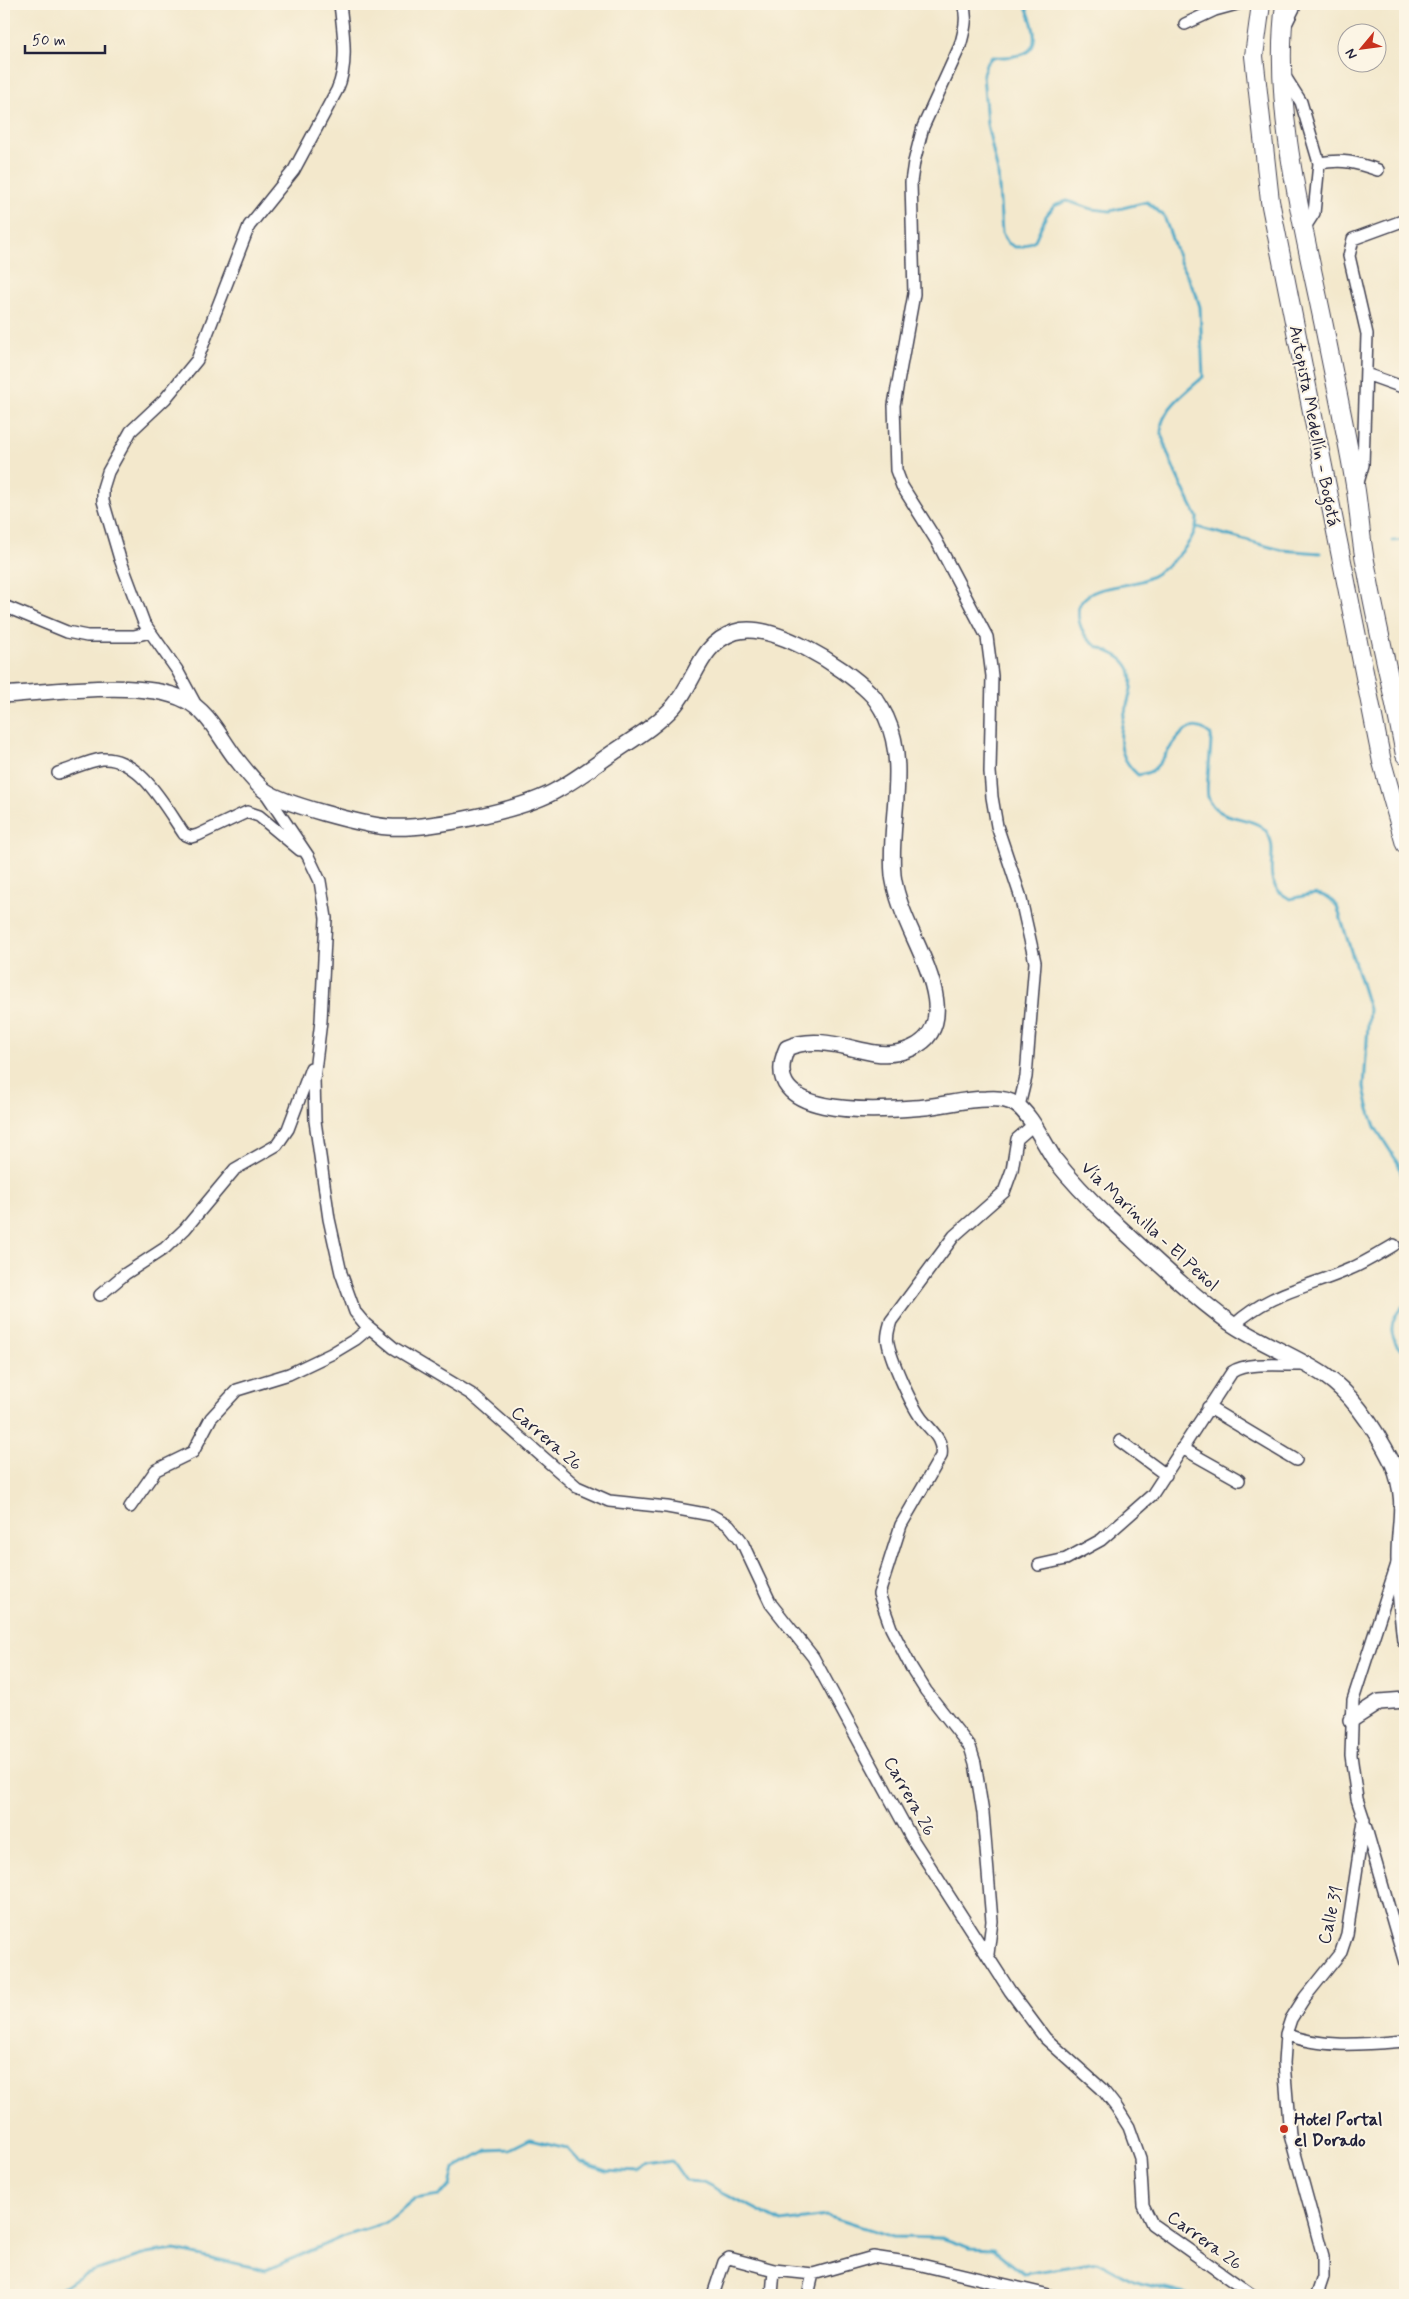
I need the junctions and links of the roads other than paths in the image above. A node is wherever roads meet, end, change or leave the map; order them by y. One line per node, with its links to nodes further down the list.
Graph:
1 (340, 4): 20 (street)
2 (963, 4): 29 (street)
3 (1237, 4): 7 (street)
4 (1261, 4): 26 (highway, Autopista Medellín - Bogotá)
5 (1285, 4): 8 (highway, Autopista Medellín - Bogotá)
6 (1296, 4): 8 (street)
7 (1185, 24)
8 (1281, 34): 9 (highway, Autopista Medellín - Bogotá)
9 (1282, 72): 10 (street); 13 (highway, Autopista Medellín - Bogotá)
10 (1319, 163): 11 (street); 13 (street)
11 (1378, 170)
12 (1405, 220): 14 (street)
13 (1305, 227): 16 (highway, Autopista Medellín - Bogotá)
14 (1366, 374): 15 (street); 16 (street)
15 (1405, 388)
16 (1356, 491): 23 (highway, Autopista Medellín - Bogotá)
17 (4, 606): 19 (street)
18 (4, 613): 19 (street)
19 (22, 616): 20 (street)
20 (150, 632): 22 (street)
21 (4, 695): 22 (main road)
22 (198, 708): 25 (main road)
23 (1405, 755)
24 (58, 774): 27 (street)
25 (264, 790): 27 (street); 29 (main road)
26 (1405, 844)
27 (308, 856): 28 (street)
28 (317, 1052): 32 (street); 34 (street, Carrera 26)
29 (1019, 1106): 30 (main road, Vía Marinilla - El Peñol)
30 (1032, 1126): 33 (main road, Vía Marinilla - El Peñol); 49 (street)
31 (1394, 1245): 33 (street)
32 (100, 1294)
33 (1234, 1325): 35 (main road, Vía Marinilla - El Peñol)
34 (369, 1328): 42 (street); 49 (street, Carrera 26)
35 (1308, 1365): 36 (street); 43 (main road, Vía Marinilla - El Peñol)
36 (1208, 1407): 38 (street); 39 (street)
37 (1120, 1441): 40 (street)
38 (1182, 1448): 40 (street); 41 (street)
39 (1296, 1460)
40 (1166, 1474): 44 (street)
41 (1239, 1480)
42 (130, 1508)
43 (1398, 1558): 45 (main road, Vía Marinilla - El Peñol); 47 (street, Calle 31)
44 (1039, 1565)
45 (1405, 1640)
46 (1405, 1700): 47 (main road)
47 (1351, 1720): 48 (street, Calle 31)
48 (1364, 1820): 50 (street); 51 (street, Calle 31)
49 (988, 1954): 59 (street, Carrera 26)
50 (1405, 1963)
51 (1286, 2034): 52 (street); 60 (street, Calle 31)
52 (1405, 2041)
53 (774, 2270): 54 (street); 55 (street); 56 (street)
54 (813, 2274): 57 (street); 58 (street)
55 (713, 2295)
56 (772, 2295)
57 (808, 2295)
58 (1049, 2295)
59 (1252, 2295)
60 (1318, 2295)

